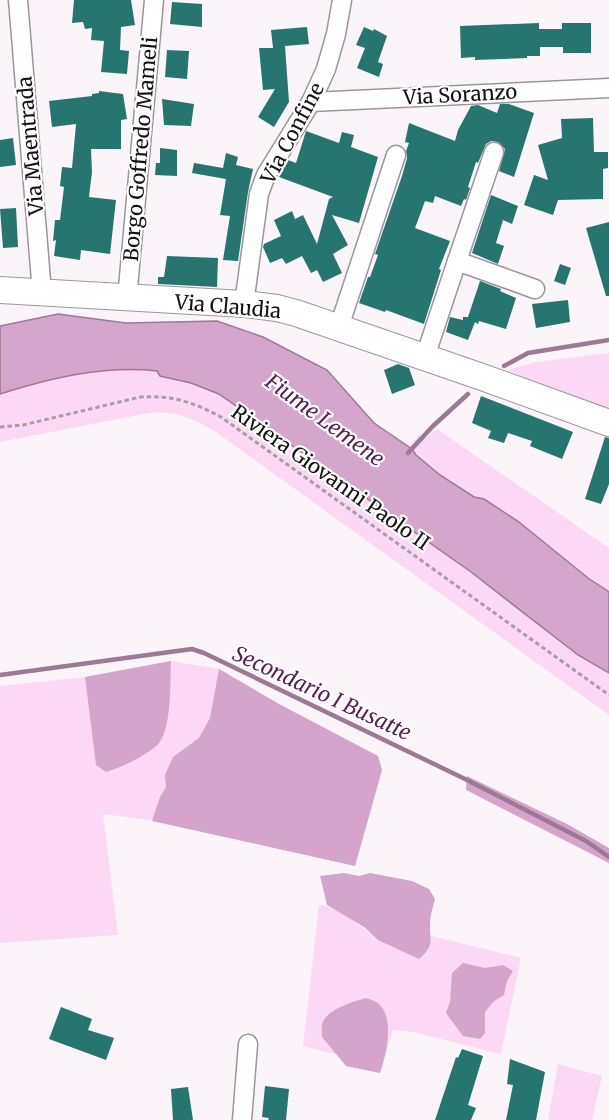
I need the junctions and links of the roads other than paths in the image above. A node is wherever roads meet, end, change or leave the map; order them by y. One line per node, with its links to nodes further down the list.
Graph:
1 (18, 0): 11 (street, Via Maentrada)
2 (154, 0): 12 (street, Borgo Goffredo Mameli)
3 (342, 0): 5 (street, Via Confine)
4 (609, 88): 5 (street, Via Soranzo)
5 (311, 102): 13 (street, Via Confine)
6 (494, 152): 8 (street)
7 (396, 154): 14 (street)
8 (457, 261): 9 (street); 15 (street)
9 (535, 289)
10 (0, 290): 11 (street, Via Claudia)
11 (42, 293): 12 (street, Via Claudia)
12 (127, 299): 13 (street, Via Claudia)
13 (244, 304): 14 (street, Via Claudia)
14 (339, 327): 15 (street, Via Claudia)
15 (425, 357): 16 (street, Via Claudia)
16 (609, 423)
17 (248, 1044): 18 (street)
18 (242, 1120)

